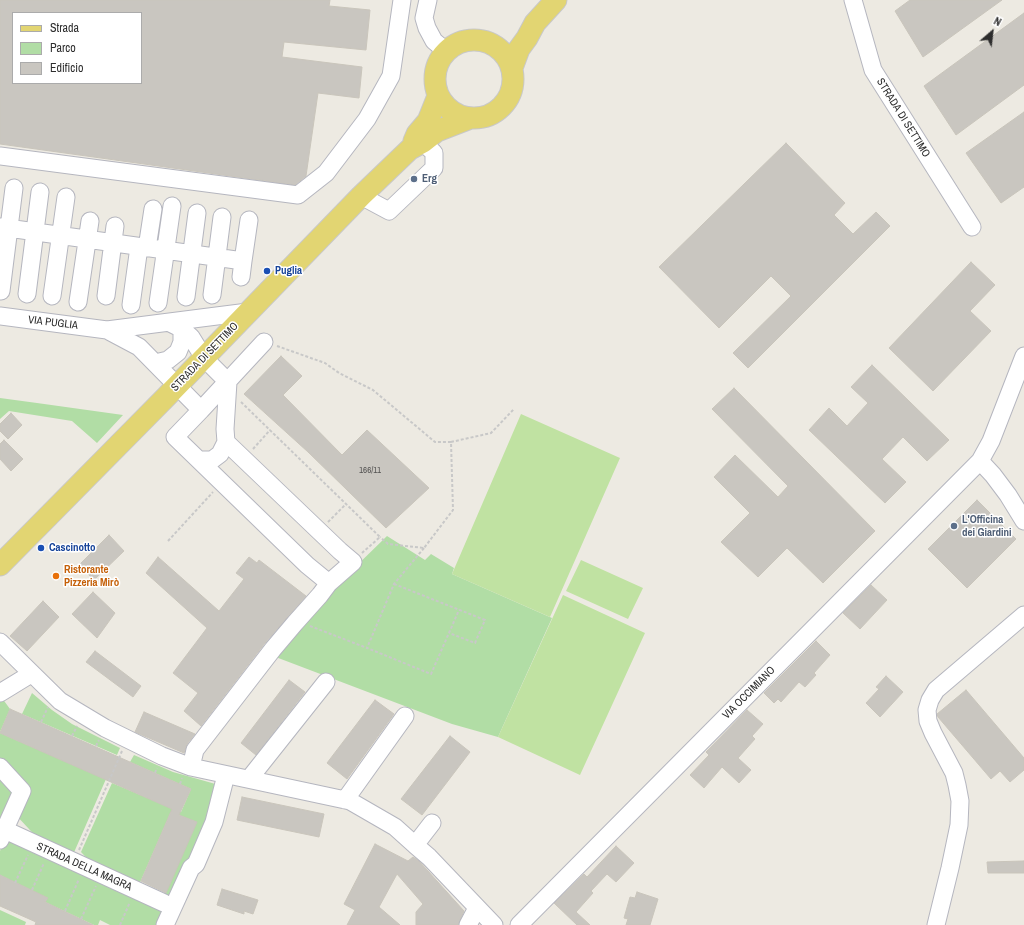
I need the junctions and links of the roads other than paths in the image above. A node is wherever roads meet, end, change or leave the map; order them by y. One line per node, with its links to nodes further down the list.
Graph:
1 (402, 0): 12 (street)
2 (428, 0): 7 (street)
3 (556, 0): 5 (main road)
4 (853, 0): 24 (street, STRADA DI SETTIMO)
5 (534, 23): 6 (main road); 8 (main road)
6 (490, 42): 7 (main road); 8 (main road)
7 (446, 51): 9 (main road)
8 (512, 68): 10 (main road)
9 (438, 96): 10 (main road); 11 (main road, STRADA DI SETTIMO)
10 (468, 118): 11 (main road, STRADA DI SETTIMO)
11 (417, 146): 15 (main road, STRADA DI SETTIMO); 15 (street)
12 (0, 156)
13 (14, 188): 25 (street)
14 (40, 192): 26 (street)
15 (361, 196): 43 (main road, STRADA DI SETTIMO)
16 (66, 197): 27 (street)
17 (172, 206): 31 (street)
18 (153, 209): 30 (street)
19 (197, 213): 32 (street)
20 (222, 217): 33 (street)
21 (249, 220): 33 (street)
22 (90, 221): 28 (street)
23 (115, 226): 29 (street)
24 (972, 227)
25 (4, 228): 26 (street); 34 (street)
26 (34, 232): 27 (street); 35 (street)
27 (61, 236): 28 (street); 37 (street)
28 (87, 239): 29 (street); 40 (street)
29 (113, 243): 30 (street); 38 (street)
30 (143, 247): 31 (street); 42 (street)
31 (165, 250): 32 (street); 41 (street)
32 (192, 254): 33 (street); 39 (street)
33 (217, 257): 36 (street)
34 (1, 291)
35 (27, 294)
36 (212, 295)
37 (52, 296)
38 (106, 296)
39 (186, 297)
40 (78, 302)
41 (158, 303)
42 (131, 305)
43 (248, 312): 45 (street, VIA PUGLIA); 49 (main road, STRADA DI SETTIMO)
44 (0, 316): 46 (street, VIA PUGLIA)
45 (176, 326): 46 (street, VIA PUGLIA); 49 (street); 50 (street)
46 (107, 330): 50 (street, VIA PUGLIA)
47 (264, 342): 51 (street)
48 (1024, 356): 56 (street, VIA OCCIMIANO)
49 (204, 358): 51 (street); 52 (main road, STRADA DI SETTIMO)
50 (155, 362): 52 (street, VIA PUGLIA)
51 (228, 382): 53 (street); 54 (street)
52 (177, 385): 53 (street, VIA PUGLIA); 58 (main road, STRADA DI SETTIMO)
53 (201, 410): 55 (street)
54 (226, 442): 55 (street); 59 (street)
55 (199, 460): 59 (street)
56 (980, 461): 57 (street); 79 (street, VIA OCCIMIANO)
57 (1024, 520)
58 (0, 565)
59 (329, 583): 66 (street)
60 (1024, 616): 80 (street)
61 (0, 642): 62 (street)
62 (32, 674): 64 (street); 66 (street)
63 (326, 682): 69 (street)
64 (0, 693)
65 (405, 716): 70 (street)
66 (191, 766): 68 (street)
67 (0, 767): 72 (street, STRADA DELLA MAGRA)
68 (226, 774): 69 (street); 76 (street)
69 (249, 779): 70 (street)
70 (345, 800): 73 (street)
71 (432, 824): 73 (street)
72 (2, 835): 74 (street, STRADA DELLA MAGRA)
73 (415, 845): 75 (street)
74 (164, 903)
75 (477, 908): 77 (street); 78 (street)
76 (165, 925)
77 (468, 925)
78 (494, 925)
79 (519, 925)
80 (936, 925)

